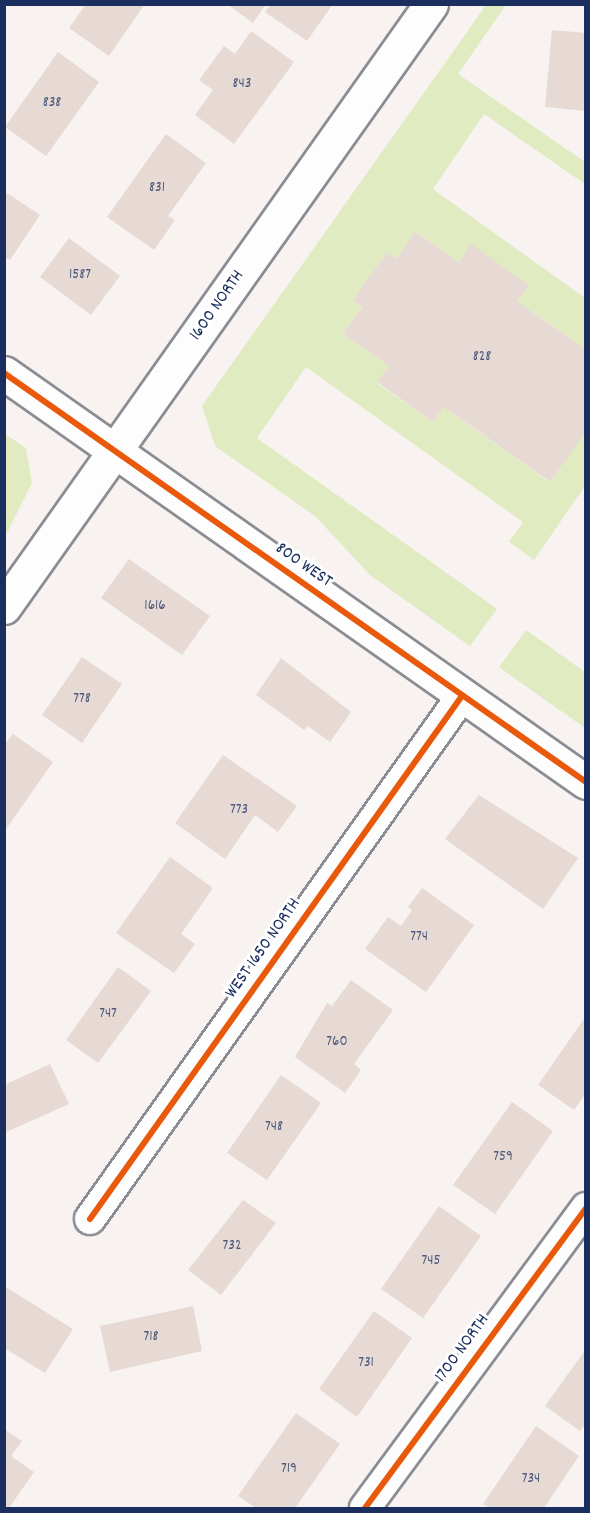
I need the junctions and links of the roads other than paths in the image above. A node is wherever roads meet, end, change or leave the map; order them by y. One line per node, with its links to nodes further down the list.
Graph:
1 (430, 4): 3 (main road, 1600 NORTH)
2 (4, 373): 3 (main road, 800 WEST)
3 (115, 451): 4 (main road, 1600 NORTH); 5 (main road, 800 WEST)
4 (4, 607)
5 (462, 696): 6 (main road, 800 WEST); 8 (street, WEST 1650 NORTH)
6 (585, 782)
7 (585, 1208): 9 (street, 1700 NORTH)
8 (90, 1220)
9 (365, 1509)

